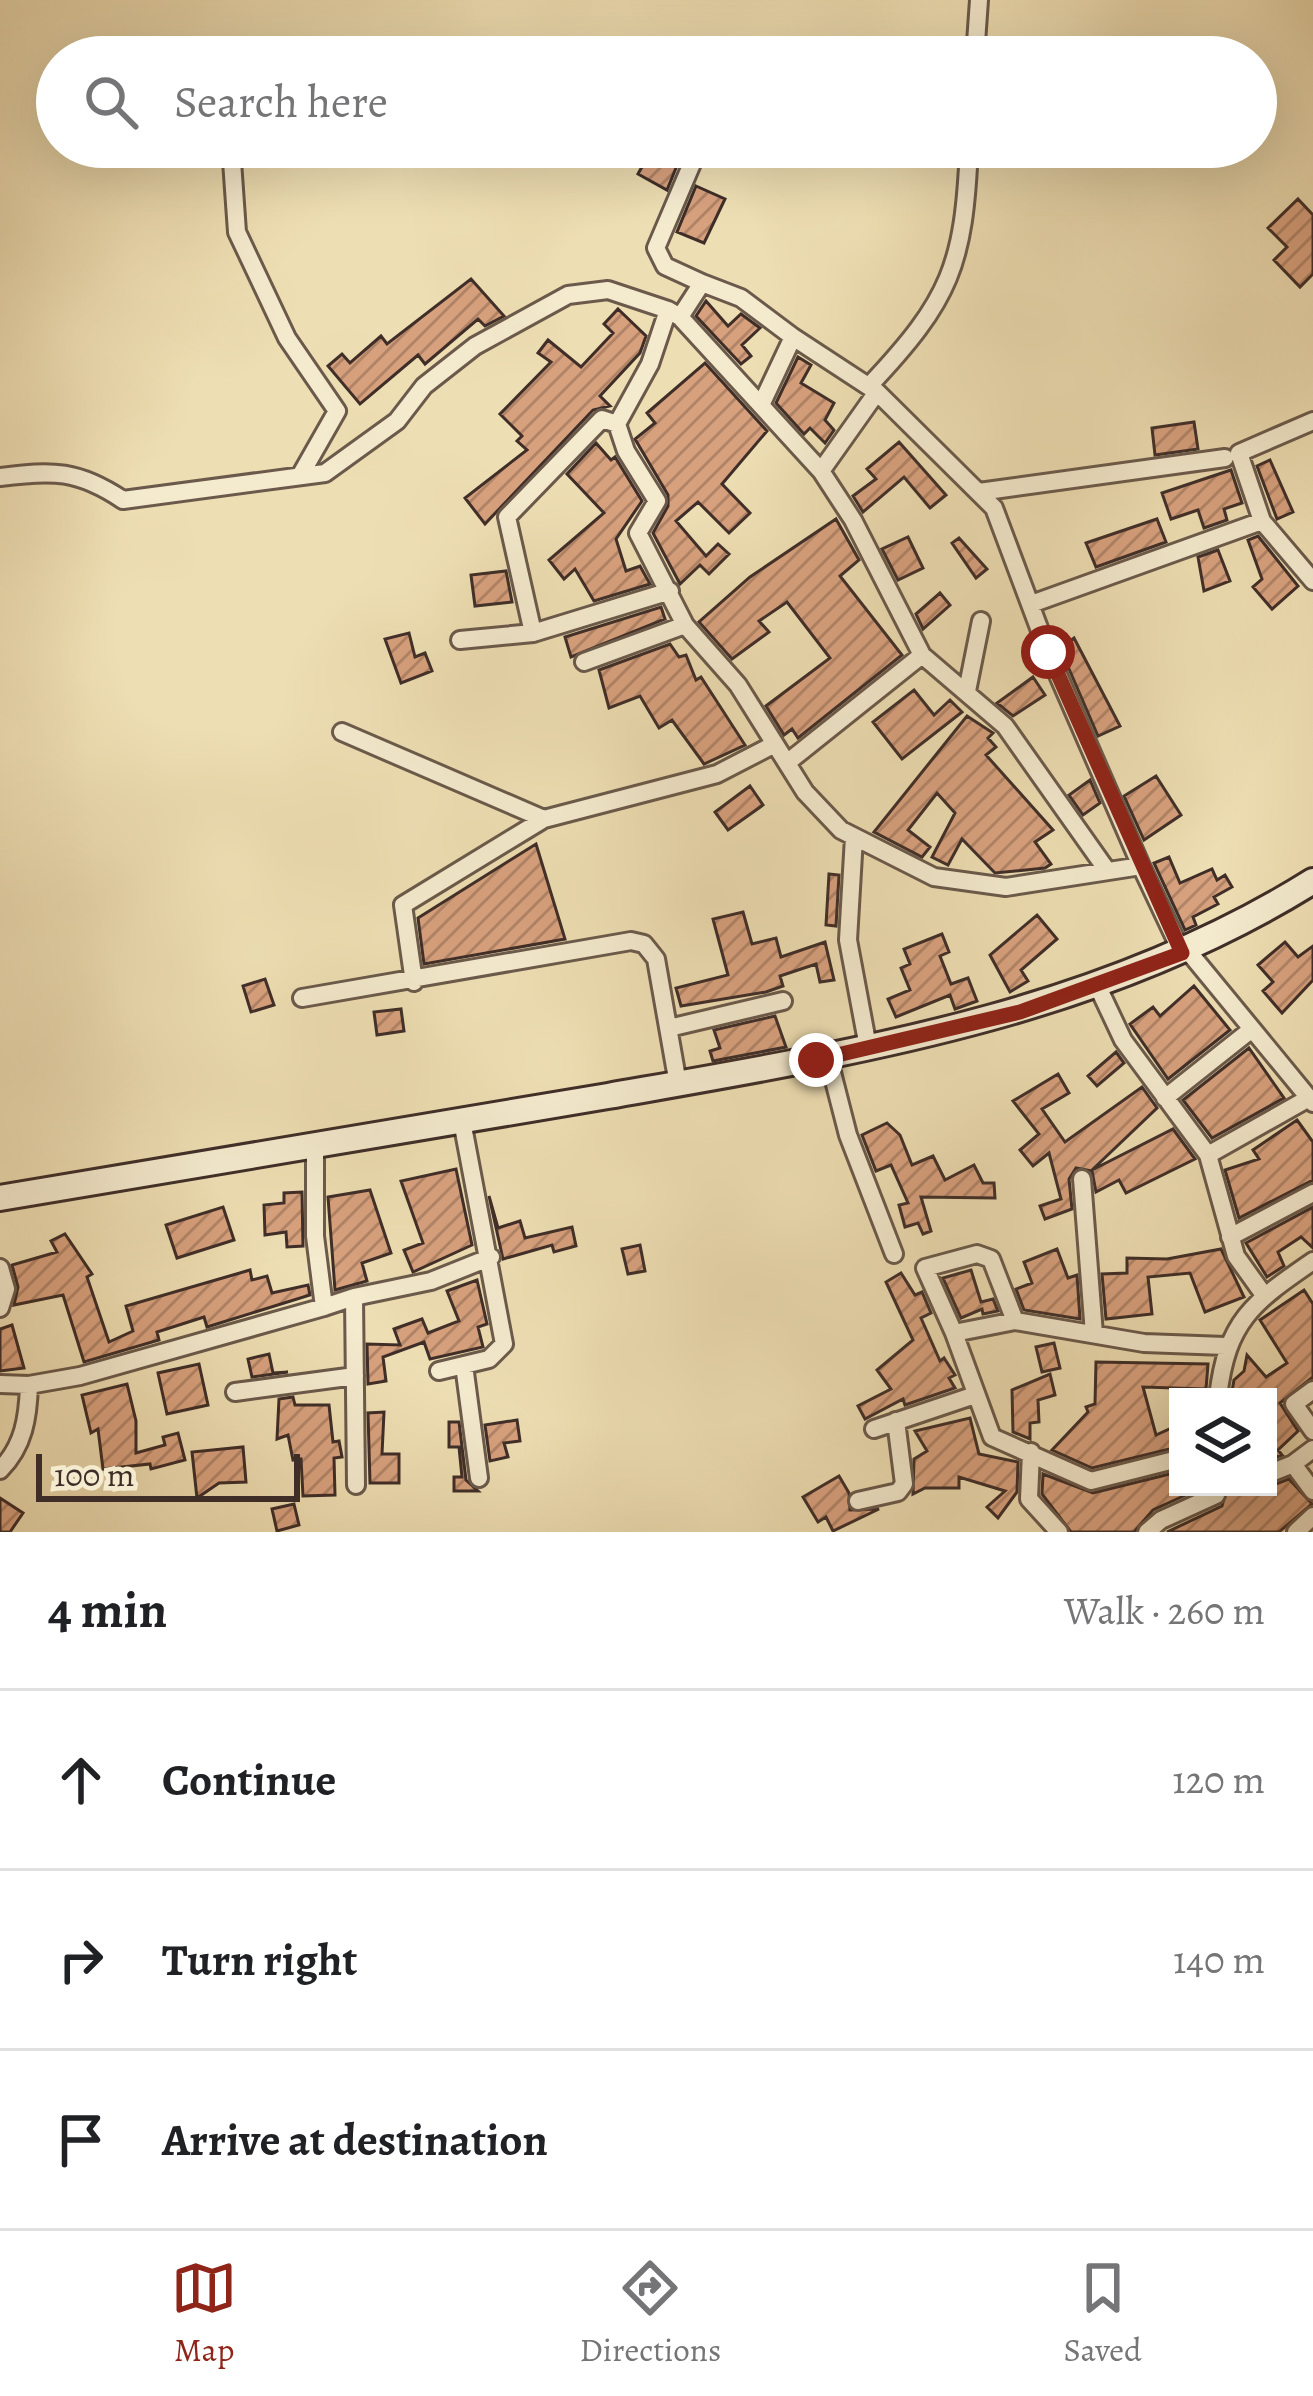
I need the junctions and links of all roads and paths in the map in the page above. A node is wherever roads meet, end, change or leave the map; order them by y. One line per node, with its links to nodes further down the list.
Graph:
1 (979, 0): 2 (street)
2 (976, 36)
3 (231, 168): 15 (street)
4 (690, 168): 6 (street)
5 (968, 168): 9 (street)
6 (702, 283): 7 (street); 8 (street)
7 (674, 313): 10 (street); 12 (street); 15 (street)
8 (793, 337): 9 (street); 10 (street)
9 (873, 389): 14 (street); 17 (street)
10 (761, 405): 14 (street)
11 (1313, 421): 18 (street)
12 (617, 424): 20 (street); 24 (street)
13 (1225, 458): 17 (street)
14 (821, 471): 26 (street)
15 (300, 476): 16 (street)
16 (0, 477)
17 (979, 492): 21 (street)
18 (1262, 521): 19 (street); 21 (street)
19 (1313, 581)
20 (670, 591): 23 (street); 24 (street)
21 (1034, 603): 34 (street)
22 (981, 621): 28 (street)
23 (686, 625): 27 (street); 30 (street)
24 (533, 634): 25 (street)
25 (460, 640)
26 (922, 655): 28 (street); 31 (street)
27 (584, 662)
28 (968, 691): 35 (street)
29 (342, 733): 32 (street)
30 (775, 744): 31 (street); 32 (street)
31 (788, 762): 33 (street)
32 (544, 818): 38 (street)
33 (854, 837): 35 (street); 44 (street)
34 (1141, 866): 35 (street); 37 (street)
35 (1106, 869)
36 (1312, 885): 37 (main road)
37 (1185, 952): 39 (main road); 43 (street)
38 (414, 982): 40 (street); 42 (street)
39 (1098, 986): 44 (main road); 47 (street)
40 (302, 998)
41 (783, 1001): 42 (street)
42 (669, 1028): 46 (street)
43 (1252, 1029): 47 (street); 48 (street)
44 (868, 1047): 45 (main road)
45 (828, 1057): 46 (main road); 56 (street)
46 (678, 1084): 49 (main road)
47 (1166, 1098): 51 (street)
48 (1311, 1100): 51 (street)
49 (462, 1120): 50 (main road); 57 (street)
50 (315, 1144): 54 (main road); 62 (street)
51 (1208, 1155): 55 (street)
52 (1082, 1179): 66 (street)
53 (1313, 1193): 55 (street)
54 (0, 1198)
55 (1230, 1237): 60 (street)
56 (894, 1254)
57 (491, 1257): 61 (street); 68 (street)
58 (1313, 1261): 60 (street)
59 (0, 1268): 63 (street)
60 (1264, 1295): 67 (street)
61 (354, 1298): 62 (street); 70 (street)
62 (324, 1306): 72 (street)
63 (0, 1308)
64 (1015, 1321): 65 (street); 65 (street); 66 (street)
65 (954, 1333): 76 (street)
66 (1094, 1334): 67 (street)
67 (1225, 1346): 73 (street)
68 (464, 1365): 69 (street); 86 (street)
69 (439, 1371)
70 (355, 1376): 75 (street); 87 (street)
71 (0, 1384): 72 (street)
72 (29, 1385): 84 (street)
73 (1219, 1388)
74 (1313, 1390): 79 (street)
75 (235, 1392)
76 (974, 1394): 77 (street); 81 (street)
77 (896, 1421): 78 (street); 90 (street)
78 (874, 1429)
79 (1313, 1431)
80 (1313, 1449): 83 (street)
81 (1031, 1451): 82 (street); 93 (street)
82 (1169, 1461)
83 (1292, 1464): 85 (street); 88 (street)
84 (0, 1470)
85 (1277, 1470)
86 (479, 1478)
87 (356, 1485)
88 (1313, 1491)
89 (1207, 1496): 92 (street)
90 (857, 1502)
91 (1313, 1516): 94 (street)
92 (1156, 1529)
93 (1059, 1532)
94 (1297, 1532)

